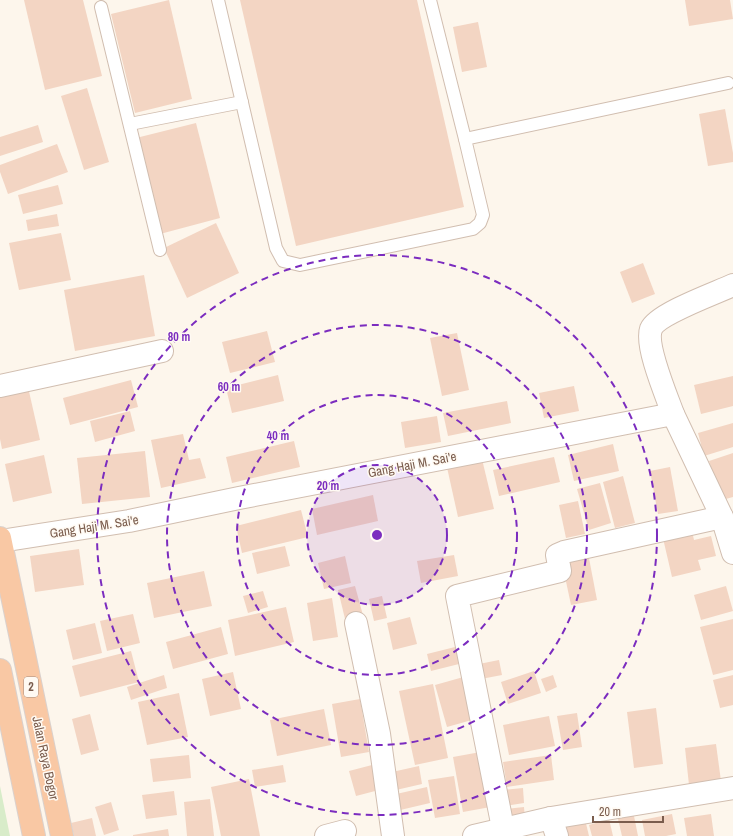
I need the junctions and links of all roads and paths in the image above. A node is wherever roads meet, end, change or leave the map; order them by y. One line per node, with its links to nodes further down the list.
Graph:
1 (218, 0): 5 (lane)
2 (430, 0): 7 (lane)
3 (101, 7): 6 (lane)
4 (728, 83): 7 (lane)
5 (242, 102): 6 (lane); 7 (lane)
6 (130, 124): 8 (lane)
7 (465, 139)
8 (160, 250)
9 (733, 285): 12 (street)
10 (162, 351): 11 (street)
11 (0, 386)
12 (673, 414): 13 (street); 14 (street, Gang Haji M. Sai'e)
13 (722, 517): 15 (street); 20 (street)
14 (0, 540): 22 (highway, Jalan Raya Bogor / 2)
15 (733, 553)
16 (356, 623): 23 (street)
17 (0, 670): 21 (highway, Jalan Raya Bogor / 2)
18 (733, 788): 19 (street)
19 (554, 827): 20 (street)
20 (503, 828): 24 (street)
21 (34, 836)
22 (62, 836)
23 (393, 836)
24 (474, 836)

